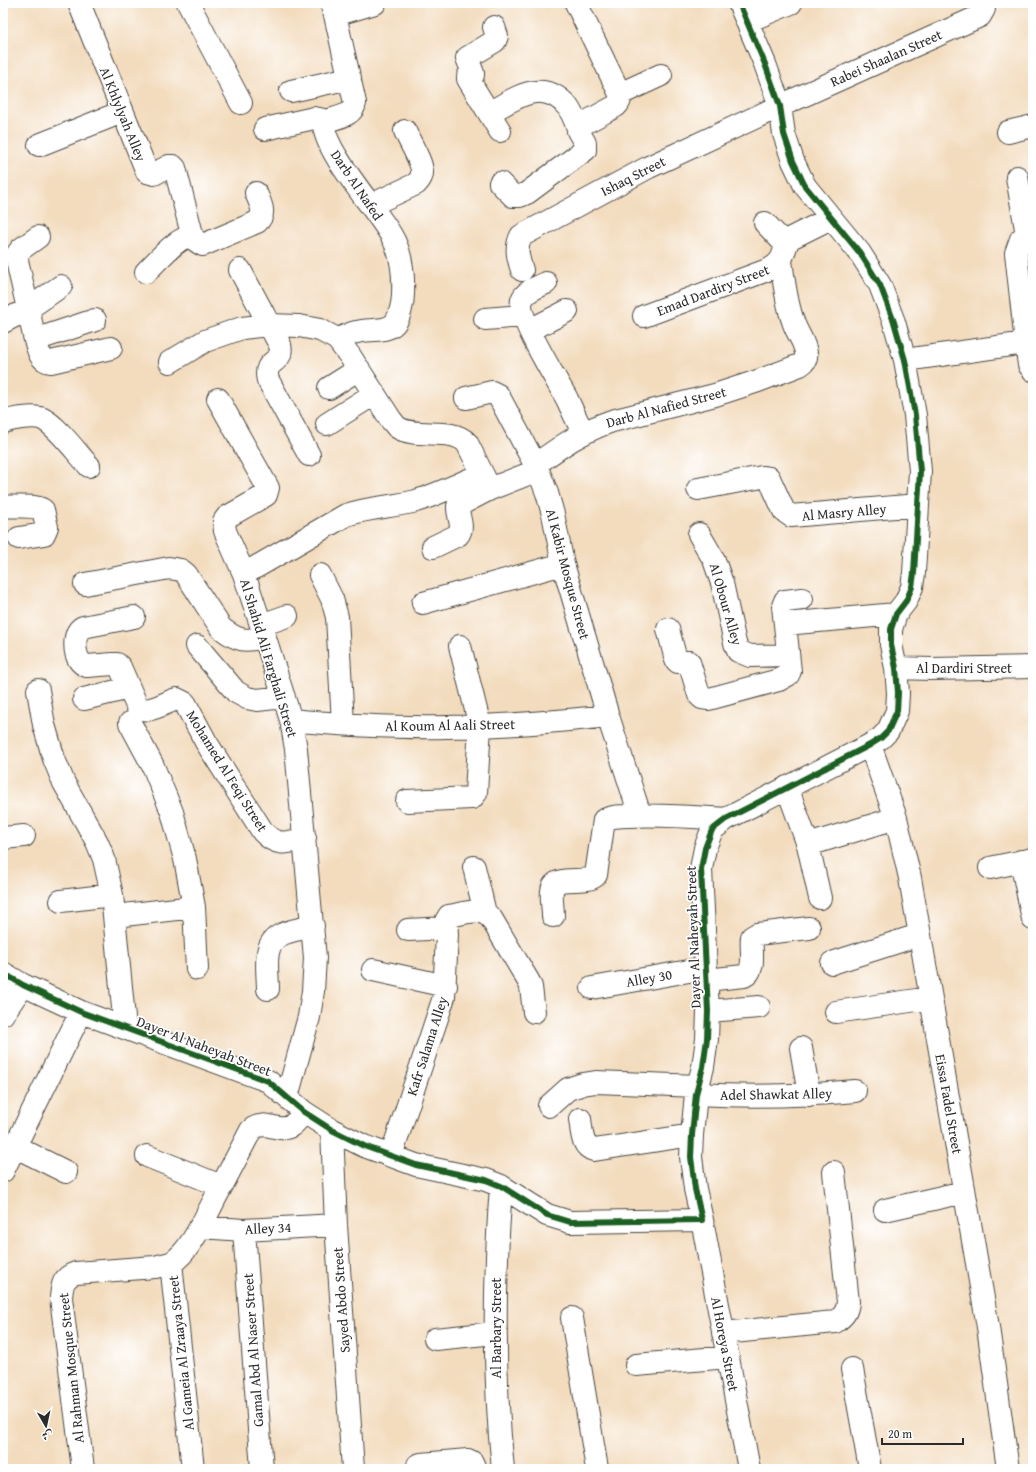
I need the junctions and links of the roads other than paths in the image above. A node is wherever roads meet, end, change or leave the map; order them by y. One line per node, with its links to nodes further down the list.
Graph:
1 (79, 3): 16 (street, Al Khlylyah Alley)
2 (188, 3): 14 (street)
3 (375, 3): 7 (street)
4 (576, 3): 13 (street)
5 (791, 3): 8 (street)
6 (984, 3): 15 (street, Rabei Shaalan Street)
7 (333, 9): 11 (street)
8 (744, 12): 15 (street, Dayer Al Naheyah Street)
9 (494, 27): 17 (street)
10 (661, 75): 13 (street)
11 (350, 78): 12 (street); 18 (street)
12 (291, 91)
13 (620, 94): 20 (street)
14 (240, 103)
15 (780, 106): 30 (street, Dayer Al Naheyah Street); 37 (street, Ishaq Street)
16 (122, 112): 25 (street); 34 (street, Al Khlylyah Alley)
17 (489, 113): 20 (street); 23 (street)
18 (324, 123): 21 (street); 29 (street, Darb Al Nafed)
19 (1033, 126): 24 (street)
20 (578, 128): 27 (street)
21 (265, 129)
22 (405, 131): 29 (street)
23 (500, 131)
24 (1008, 132)
25 (39, 145)
26 (1018, 177): 32 (street)
27 (500, 183)
28 (256, 193): 34 (street)
29 (371, 205): 50 (street, Darb Al Nafed)
30 (831, 218): 35 (street, Emad Dardiry Street); 53 (street, Dayer Al Naheyah Street)
31 (765, 223): 35 (street)
32 (1030, 234): 51 (street)
33 (38, 237): 41 (street)
34 (193, 238): 38 (street)
35 (784, 253): 43 (street, Emad Dardiry Street); 63 (street, Darb Al Nafied Street)
36 (240, 270): 48 (street)
37 (522, 270)
38 (146, 272)
39 (546, 283): 47 (street)
40 (61, 286): 41 (street)
41 (28, 310): 46 (street); 49 (street)
42 (567, 311): 47 (street)
43 (644, 316)
44 (485, 319): 47 (street)
45 (95, 320): 49 (street)
46 (3, 322)
47 (527, 323): 63 (street)
48 (269, 325): 50 (street); 54 (street); 64 (street)
49 (35, 340): 52 (street)
50 (337, 340): 55 (street)
51 (1026, 343): 53 (street); 56 (street)
52 (111, 348)
53 (905, 360): 69 (street, Dayer Al Naheyah Street)
54 (170, 362)
55 (358, 369): 57 (street); 58 (street)
56 (1033, 370)
57 (329, 388)
58 (374, 394): 62 (street); 67 (street)
59 (466, 398): 66 (street, Al Kabir Mosque Street)
60 (218, 399): 75 (street, Al Shahid Ali Farghali Street)
61 (3, 422): 65 (street)
62 (327, 424)
63 (583, 432): 66 (street, Darb Al Nafied Street)
64 (308, 455)
65 (89, 466)
66 (536, 468): 67 (street, Darb Al Nafied Street); 74 (street, Al Kabir Mosque Street)
67 (486, 481): 73 (street); 75 (street)
68 (698, 489): 69 (street, Al Masry Alley)
69 (918, 505): 80 (street, Dayer Al Naheyah Street)
70 (3, 506): 72 (street)
71 (700, 534): 88 (street, Al Obour Alley)
72 (19, 538)
73 (433, 547)
74 (563, 564): 79 (street); 95 (street, Al Kabir Mosque Street)
75 (244, 574): 85 (street, Al Shahid Ali Farghali Street)
76 (320, 575): 98 (street)
77 (85, 584): 85 (street)
78 (802, 599): 83 (street)
79 (423, 603)
80 (896, 614): 83 (street); 89 (street, Dayer Al Naheyah Street)
81 (287, 616): 85 (street)
82 (134, 617): 91 (street, Mohamed Al Feqi Street)
83 (785, 624): 88 (street)
84 (668, 628): 88 (street)
85 (263, 631): 93 (street, Al Shahid Ali Farghali Street)
86 (198, 646): 93 (street)
87 (460, 646): 99 (street)
88 (788, 655)
89 (896, 668): 90 (street, Al Dardiri Street); 100 (street, Dayer Al Naheyah Street)
90 (1033, 668)
91 (129, 688): 94 (street); 106 (street, Mohamed Al Feqi Street)
92 (38, 690): 113 (street)
93 (284, 697): 96 (street, Al Shahid Ali Farghali Street)
94 (84, 699)
95 (608, 716): 99 (street, Al Koum Al Aali Street); 103 (street, Al Kabir Mosque Street)
96 (291, 720): 98 (street, Al Koum Al Aali Street); 106 (street, Al Shahid Ali Farghali Street)
97 (130, 723): 114 (street)
98 (343, 724): 99 (street, Al Koum Al Aali Street)
99 (480, 726): 102 (street)
100 (870, 745): 101 (street, Dayer Al Naheyah Street); 104 (street, Eissa Fadel Street)
101 (788, 787): 105 (street, Dayer Al Naheyah Street); 107 (street)
102 (407, 801)
103 (640, 815): 105 (street); 116 (street)
104 (896, 818): 107 (street); 122 (street, Eissa Fadel Street)
105 (726, 819): 127 (street, Dayer Al Naheyah Street)
106 (305, 838): 118 (street, Al Shahid Ali Farghali Street)
107 (808, 845): 111 (street)
108 (1027, 860): 110 (street); 117 (street)
109 (474, 867): 115 (street)
110 (990, 868)
111 (820, 898)
112 (61, 902): 113 (street)
113 (113, 906): 114 (street); 139 (street)
114 (194, 907): 124 (street)
115 (486, 913): 119 (street); 136 (street)
116 (553, 916)
117 (1033, 919)
118 (313, 926): 131 (street); 144 (street, Al Shahid Ali Farghali Street)
119 (447, 928): 121 (street); 129 (street, Kafr Salama Alley)
120 (809, 928): 127 (street, Alley 30)
121 (408, 930)
122 (919, 935): 123 (street); 132 (street, Eissa Fadel Street)
123 (832, 963)
124 (197, 969)
125 (373, 970): 129 (street)
126 (3, 973): 128 (street, Dayer Al Naheyah Street)
127 (706, 974): 130 (street, Alley 30); 134 (street, Dayer Al Naheyah Street)
128 (23, 985): 135 (street, Dayer Al Naheyah Street); 138 (street)
129 (446, 986): 152 (street, Kafr Salama Alley)
130 (592, 988)
131 (268, 989)
132 (930, 998): 137 (street); 158 (street, Eissa Fadel Street)
133 (759, 1007): 134 (street)
134 (708, 1011): 141 (street, Dayer Al Naheyah Street)
135 (81, 1012): 139 (street, Dayer Al Naheyah Street); 150 (street)
136 (534, 1012)
137 (836, 1012)
138 (3, 1014)
139 (125, 1028): 144 (street, Dayer Al Naheyah Street)
140 (801, 1048): 143 (street)
141 (697, 1090): 143 (street, Adel Shawkat Alley); 145 (street, Adel Shawkat Alley); 149 (street, Dayer Al Naheyah Street)
142 (855, 1091): 143 (street, Adel Shawkat Alley)
143 (809, 1095)
144 (287, 1097): 146 (street, Dayer Al Naheyah Street)
145 (549, 1106)
146 (304, 1112): 148 (street, Dayer Al Naheyah Street); 156 (street, Al Gameia Al Zraaya Street)
147 (580, 1119): 149 (street)
148 (332, 1130): 152 (street, Dayer Al Naheyah Street); 161 (street, Sayed Abdo Street)
149 (692, 1135): 160 (street, Dayer Al Naheyah Street)
150 (16, 1147): 153 (street); 154 (street)
151 (147, 1156): 156 (street)
152 (391, 1156): 157 (street, Dayer Al Naheyah Street)
153 (3, 1171)
154 (66, 1172)
155 (834, 1172): 167 (street)
156 (221, 1186): 162 (street, Al Gameia Al Zraaya Street)
157 (501, 1186): 160 (street, Dayer Al Naheyah Street); 166 (street, Al Barbary Street)
158 (964, 1192): 159 (street); 182 (street, Eissa Fadel Street)
159 (885, 1210)
160 (702, 1220): 167 (street, Al Horeya Street)
161 (336, 1225): 163 (street, Alley 34); 175 (street, Sayed Abdo Street)
162 (200, 1227): 163 (street, Alley 34); 164 (street, Al Gameia Al Zraaya Street)
163 (244, 1230): 174 (street, Gamal Abd Al Naser Street)
164 (171, 1263): 172 (street, Al Rahman Mosque Street); 173 (street, Al Gameia Al Zraaya Street)
165 (572, 1318): 179 (street)
166 (495, 1333): 168 (street); 178 (street, Al Barbary Street)
167 (723, 1333): 169 (street, Al Horeya Street)
168 (435, 1339)
169 (728, 1357): 170 (street); 180 (street, Al Horeya Street)
170 (636, 1365)
171 (852, 1369): 181 (street)
172 (83, 1469)
173 (193, 1469)
174 (262, 1469)
175 (353, 1469)
176 (418, 1469): 177 (street)
177 (475, 1469)
178 (503, 1469)
179 (597, 1469)
180 (749, 1469)
181 (870, 1469)
182 (1008, 1469)

